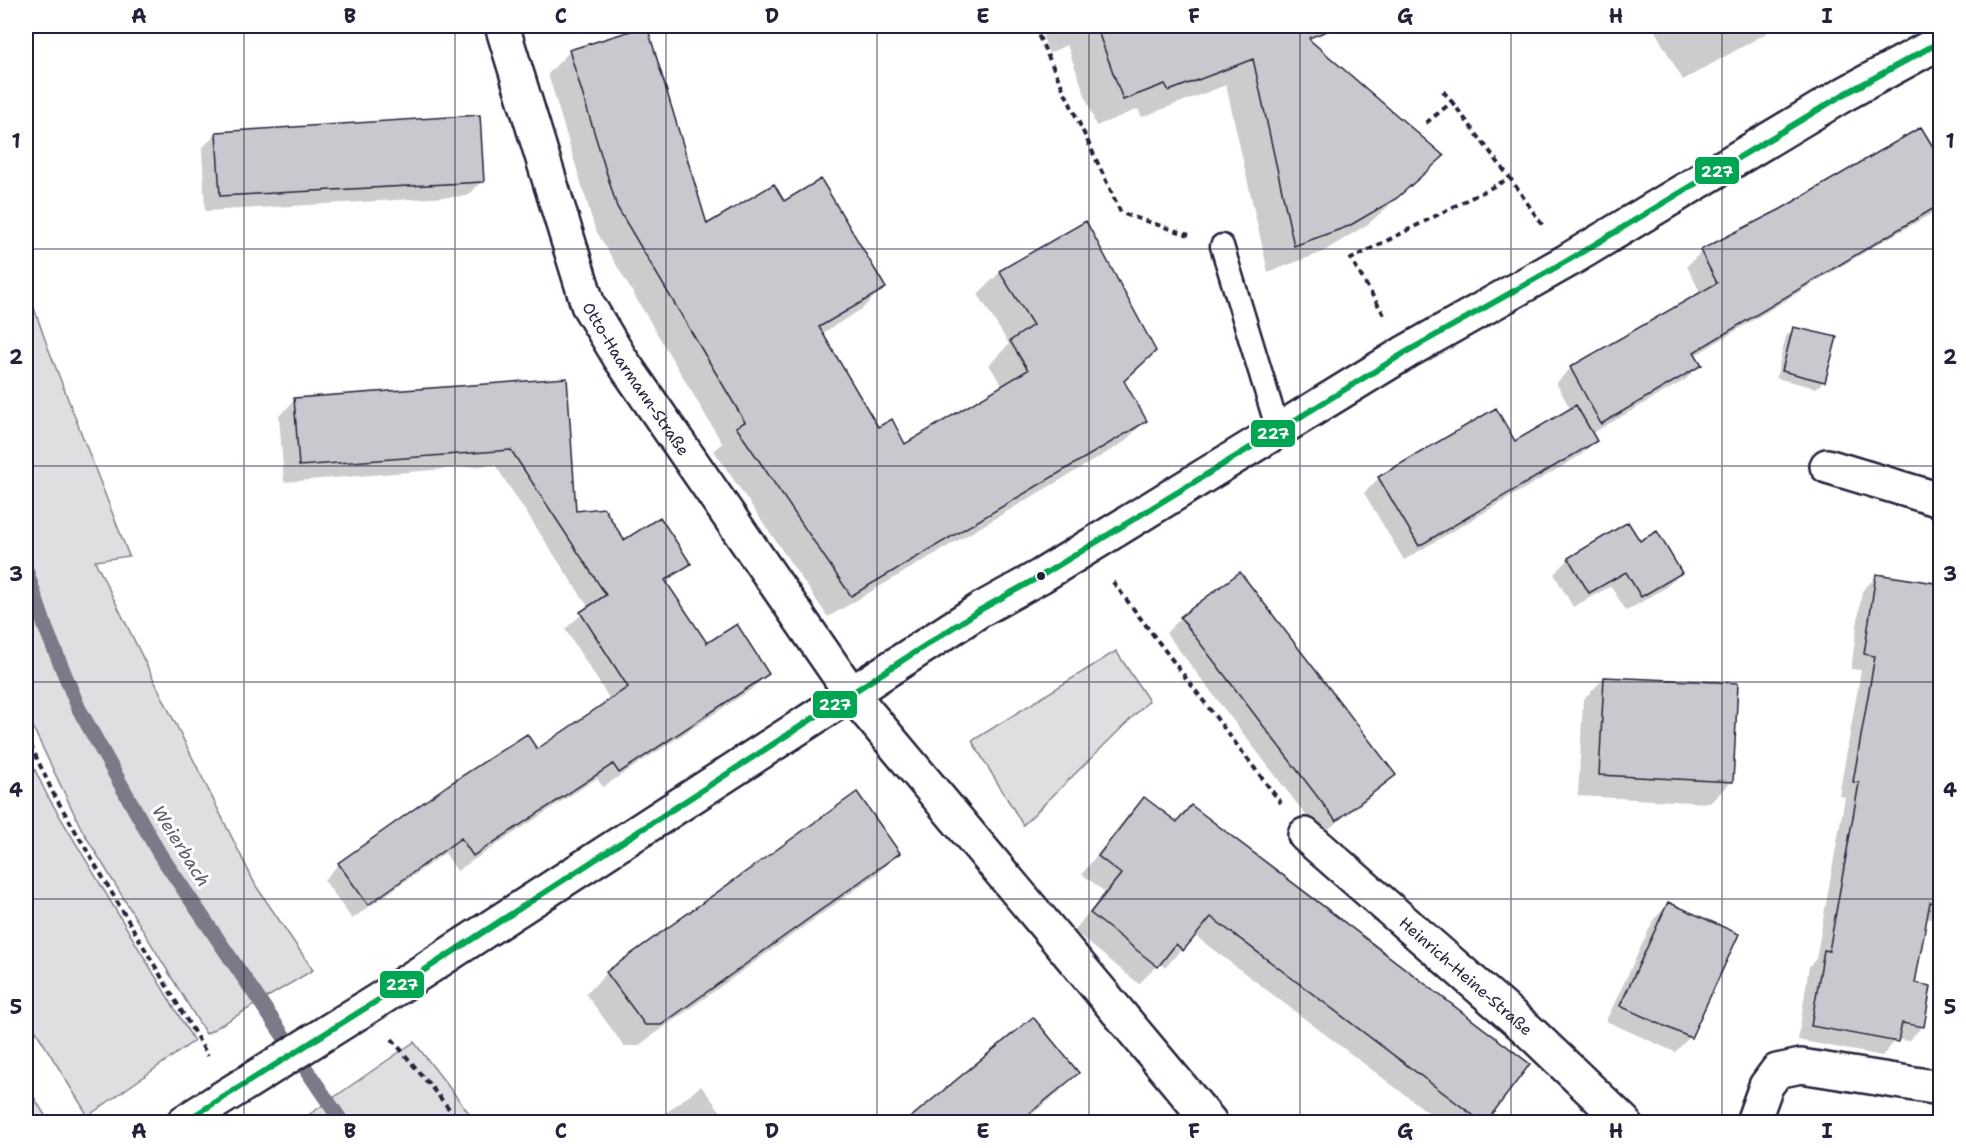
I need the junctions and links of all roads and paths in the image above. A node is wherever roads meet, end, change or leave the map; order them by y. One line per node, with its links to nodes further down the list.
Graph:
1 (502, 26): 15 (street, Otto-Haarmann-Straße)
2 (1034, 26): 8 (path)
3 (1941, 42): 9 (street)
4 (1443, 91): 5 (path)
5 (1452, 102): 6 (path); 7 (path)
6 (1426, 123)
7 (1510, 178): 9 (path); 10 (path)
8 (1222, 246): 11 (lane)
9 (1568, 261): 10 (street)
10 (1406, 352): 11 (street)
11 (1278, 430): 14 (street)
12 (1827, 466): 13 (street)
13 (1941, 500)
14 (1087, 548): 15 (street); 17 (path)
15 (850, 693): 18 (street); 24 (street)
16 (26, 735): 20 (path)
17 (1305, 835): 25 (street, Heinrich-Heine-Straße)
18 (357, 1012): 20 (street); 23 (path)
19 (1941, 1088): 26 (street)
20 (230, 1093): 21 (street); 22 (street)
21 (184, 1122)
22 (201, 1122)
23 (460, 1122)
24 (1210, 1122)
25 (1624, 1122)
26 (1753, 1122)

